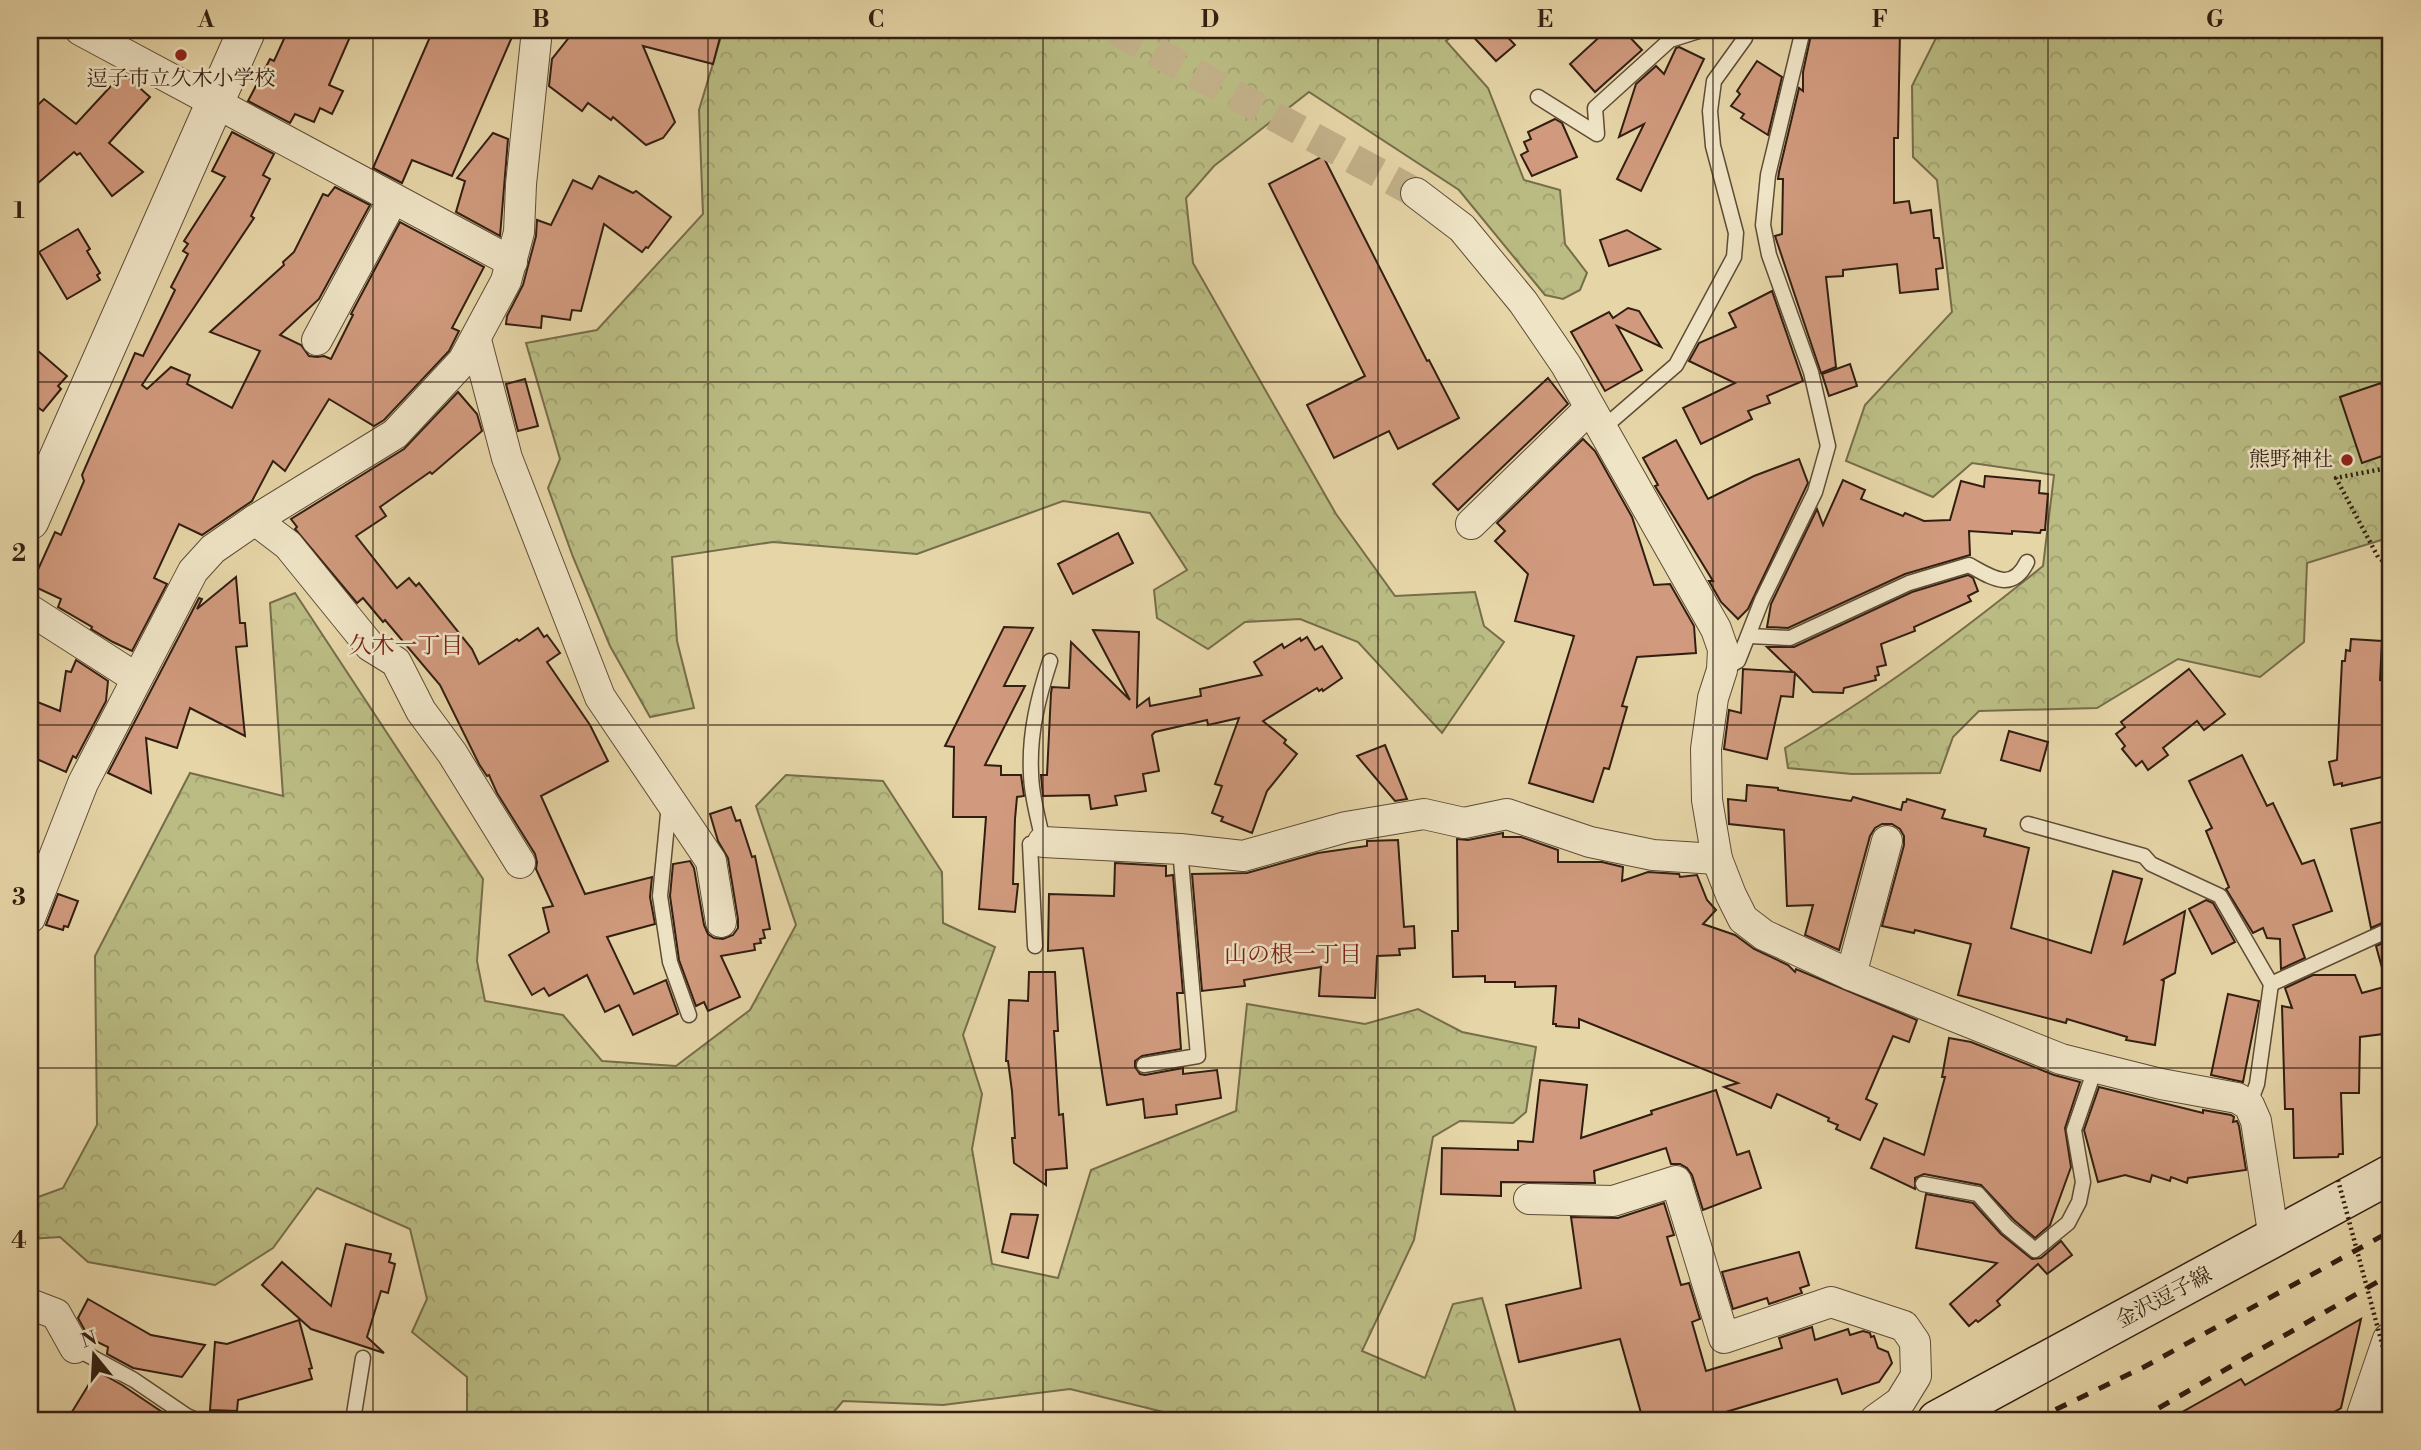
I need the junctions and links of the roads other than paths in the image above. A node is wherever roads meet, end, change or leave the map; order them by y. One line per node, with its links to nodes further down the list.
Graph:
1 (80, 30): 8 (street)
2 (247, 30): 8 (street)
3 (537, 30): 11 (street)
4 (1702, 30): 7 (lane)
5 (1745, 30): 14 (lane)
6 (1803, 30): 20 (lane)
7 (1538, 97)
8 (215, 104): 10 (street); 16 (street)
9 (1416, 193): 14 (street)
10 (393, 198): 11 (street); 12 (street)
11 (512, 262): 13 (street)
12 (317, 340)
13 (476, 340): 15 (street); 24 (street)
14 (1596, 418): 17 (street); 22 (street)
15 (255, 520): 23 (street); 30 (street)
16 (30, 521)
17 (1471, 524)
18 (2027, 562): 20 (lane)
19 (30, 610): 23 (street)
20 (1749, 636): 22 (lane)
21 (1050, 661): 27 (lane)
22 (1722, 670): 29 (street)
23 (136, 678): 31 (street)
24 (669, 799): 32 (street); 37 (lane)
25 (2028, 824): 36 (lane)
26 (1887, 841): 35 (street)
27 (1043, 842): 28 (street); 34 (lane)
28 (1180, 849): 29 (street); 38 (lane)
29 (1717, 859): 35 (street)
30 (520, 863)
31 (30, 918)
32 (721, 922)
33 (2391, 929): 36 (lane)
34 (1035, 946)
35 (1851, 975): 39 (street)
36 (2271, 984): 40 (lane)
37 (689, 1015)
38 (1144, 1065)
39 (2095, 1069): 40 (street); 42 (lane)
40 (2249, 1105): 44 (street)
41 (2391, 1174): 44 (main road, 金沢逗子線)
42 (1923, 1184)
43 (1529, 1199): 52 (street)
44 (2274, 1239): 53 (main road, 金沢逗子線)
45 (30, 1304): 47 (street)
46 (2391, 1341): 49 (street)
47 (75, 1348): 50 (lane)
48 (363, 1358): 51 (lane)
49 (2377, 1403)
50 (196, 1420)
51 (353, 1420)
52 (1875, 1420)
53 (1937, 1420)

